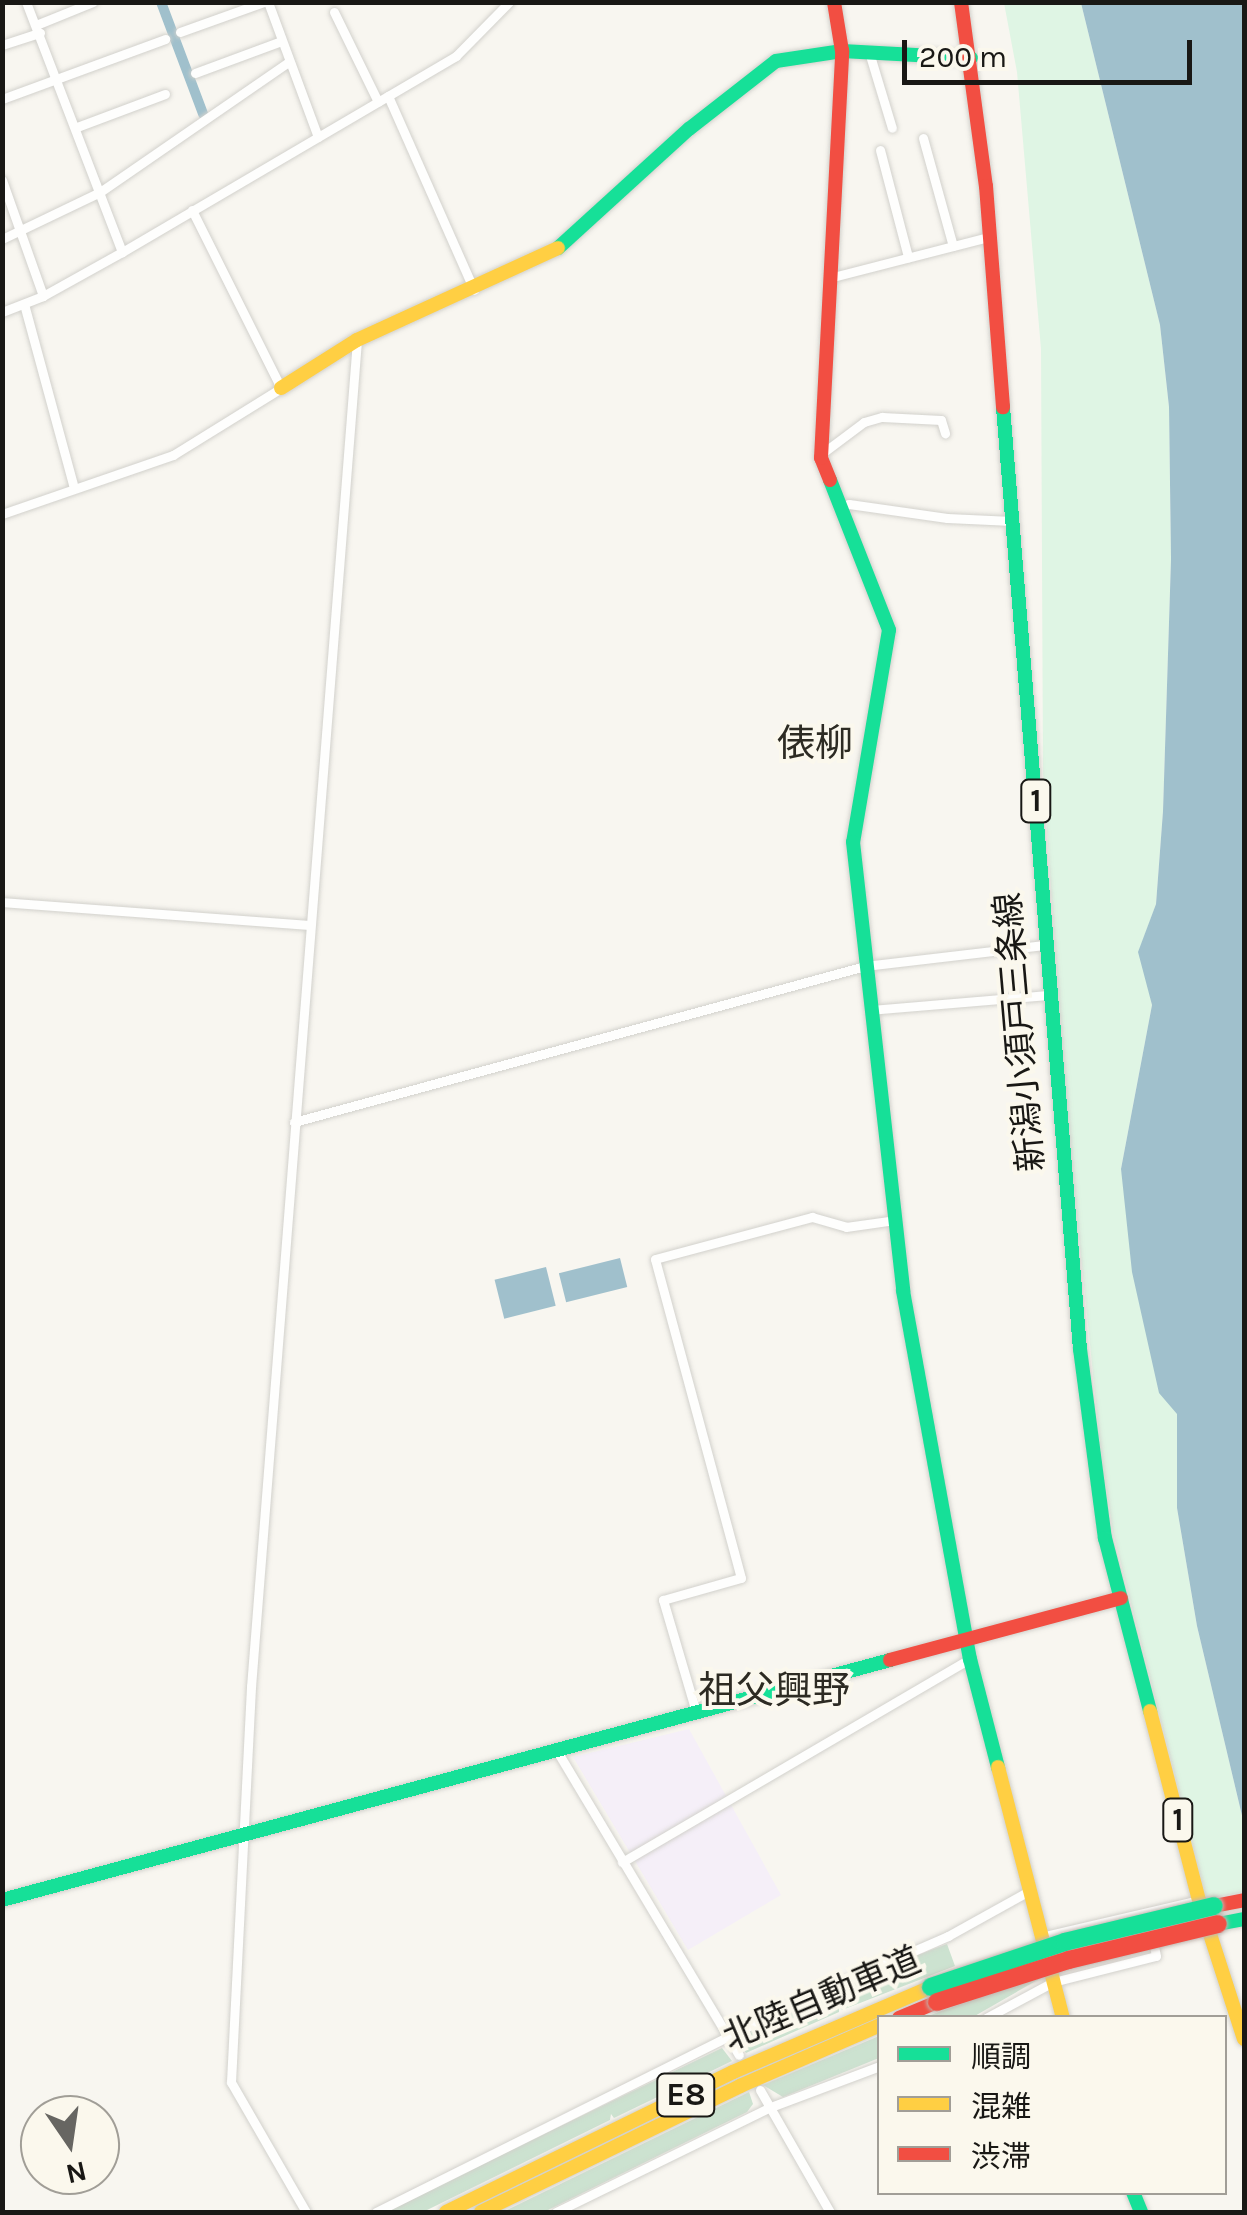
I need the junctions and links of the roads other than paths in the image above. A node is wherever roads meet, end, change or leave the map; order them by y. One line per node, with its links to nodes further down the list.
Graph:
1 (26, 2): 8 (street)
2 (93, 2): 8 (street)
3 (266, 2): 9 (street); 11 (street)
4 (509, 2): 20 (street)
5 (834, 2): 13 (main road)
6 (961, 2): 15 (main road, 新潟小須戸三条線 / 1)
7 (334, 12): 22 (street)
8 (38, 29): 12 (street); 18 (street)
9 (180, 32)
10 (165, 40): 18 (street)
11 (279, 42): 16 (street); 17 (street)
12 (2, 45)
13 (842, 51): 14 (main road); 37 (main road); 38 (main road)
14 (869, 52): 15 (main road); 24 (street)
15 (971, 58): 32 (main road, 新潟小須戸三条線 / 1)
16 (287, 63): 25 (street); 29 (street)
17 (195, 72)
18 (57, 80): 21 (street); 23 (street)
19 (166, 94): 23 (street)
20 (388, 96): 22 (street); 38 (street)
21 (2, 100)
22 (378, 102): 25 (street)
23 (77, 127): 29 (street)
24 (892, 128)
25 (318, 137): 30 (street)
26 (924, 138): 34 (street)
27 (880, 150): 36 (street)
28 (2, 180): 31 (street)
29 (100, 192): 31 (street); 35 (street)
30 (192, 210): 35 (street); 43 (street)
31 (22, 228): 33 (street); 39 (street)
32 (989, 237): 34 (street); 49 (main road, 新潟小須戸三条線 / 1)
33 (2, 239)
34 (953, 246): 36 (street)
35 (122, 252): 39 (street)
36 (908, 257): 37 (street)
37 (829, 278): 45 (main road)
38 (474, 290): 42 (main road)
39 (44, 296): 40 (street)
40 (24, 304): 41 (street); 46 (street)
41 (2, 312)
42 (357, 340): 43 (main road); 51 (street)
43 (281, 388): 46 (street)
44 (945, 432): 45 (street)
45 (820, 455): 47 (main road)
46 (74, 488): 48 (street)
47 (838, 507): 49 (street); 53 (main road)
48 (2, 514)
49 (1012, 521): 52 (main road, 新潟小須戸三条線 / 1)
50 (2, 902): 51 (street)
51 (308, 925): 56 (street)
52 (1044, 944): 53 (street); 54 (main road, 新潟小須戸三条線 / 1)
53 (865, 966): 55 (main road); 56 (street)
54 (1049, 995): 55 (street); 58 (main road, 新潟小須戸三条線 / 1)
55 (870, 1010): 57 (main road)
56 (294, 1122): 63 (street)
57 (894, 1220): 59 (main road); 61 (street)
58 (1121, 1598): 59 (main road); 67 (main road, 新潟小須戸三条線 / 1)
59 (966, 1637): 60 (main road); 61 (main road)
60 (970, 1658): 64 (street); 65 (main road)
61 (696, 1712): 62 (main road)
62 (557, 1751): 63 (main road); 64 (street)
63 (240, 1835): 66 (main road); 86 (street)
64 (622, 1862): 80 (street)
65 (1030, 1891): 71 (main road); 80 (street)
66 (2, 1900)
67 (1199, 1900): 69 (street); 81 (main road, 新潟小須戸三条線 / 1)
68 (1244, 1900): 73 (main road, 北陸自動車道 / E8, bridge)
69 (1146, 1911): 71 (street); 72 (street)
70 (1244, 1919): 73 (main road, 北陸自動車道 / E8, bridge)
71 (1041, 1937): 72 (main road)
72 (1053, 1982): 76 (street); 77 (main road)
73 (934, 1995): 74 (main road, 北陸自動車道 / E8); 75 (main road, 北陸自動車道 / E8)
74 (882, 2015)
75 (903, 2015)
76 (992, 2015)
77 (1061, 2015)
78 (877, 2017): 88 (main road, 北陸自動車道 / E8)
79 (877, 2026): 89 (main road, 北陸自動車道 / E8)
80 (728, 2038): 82 (street); 87 (street)
81 (1244, 2039)
82 (739, 2055)
83 (877, 2067): 85 (street)
84 (760, 2090): 85 (street)
85 (768, 2108): 90 (street); 91 (street)
86 (306, 2212)
87 (376, 2212)
88 (446, 2212)
89 (480, 2212)
90 (556, 2212)
91 (830, 2212)

